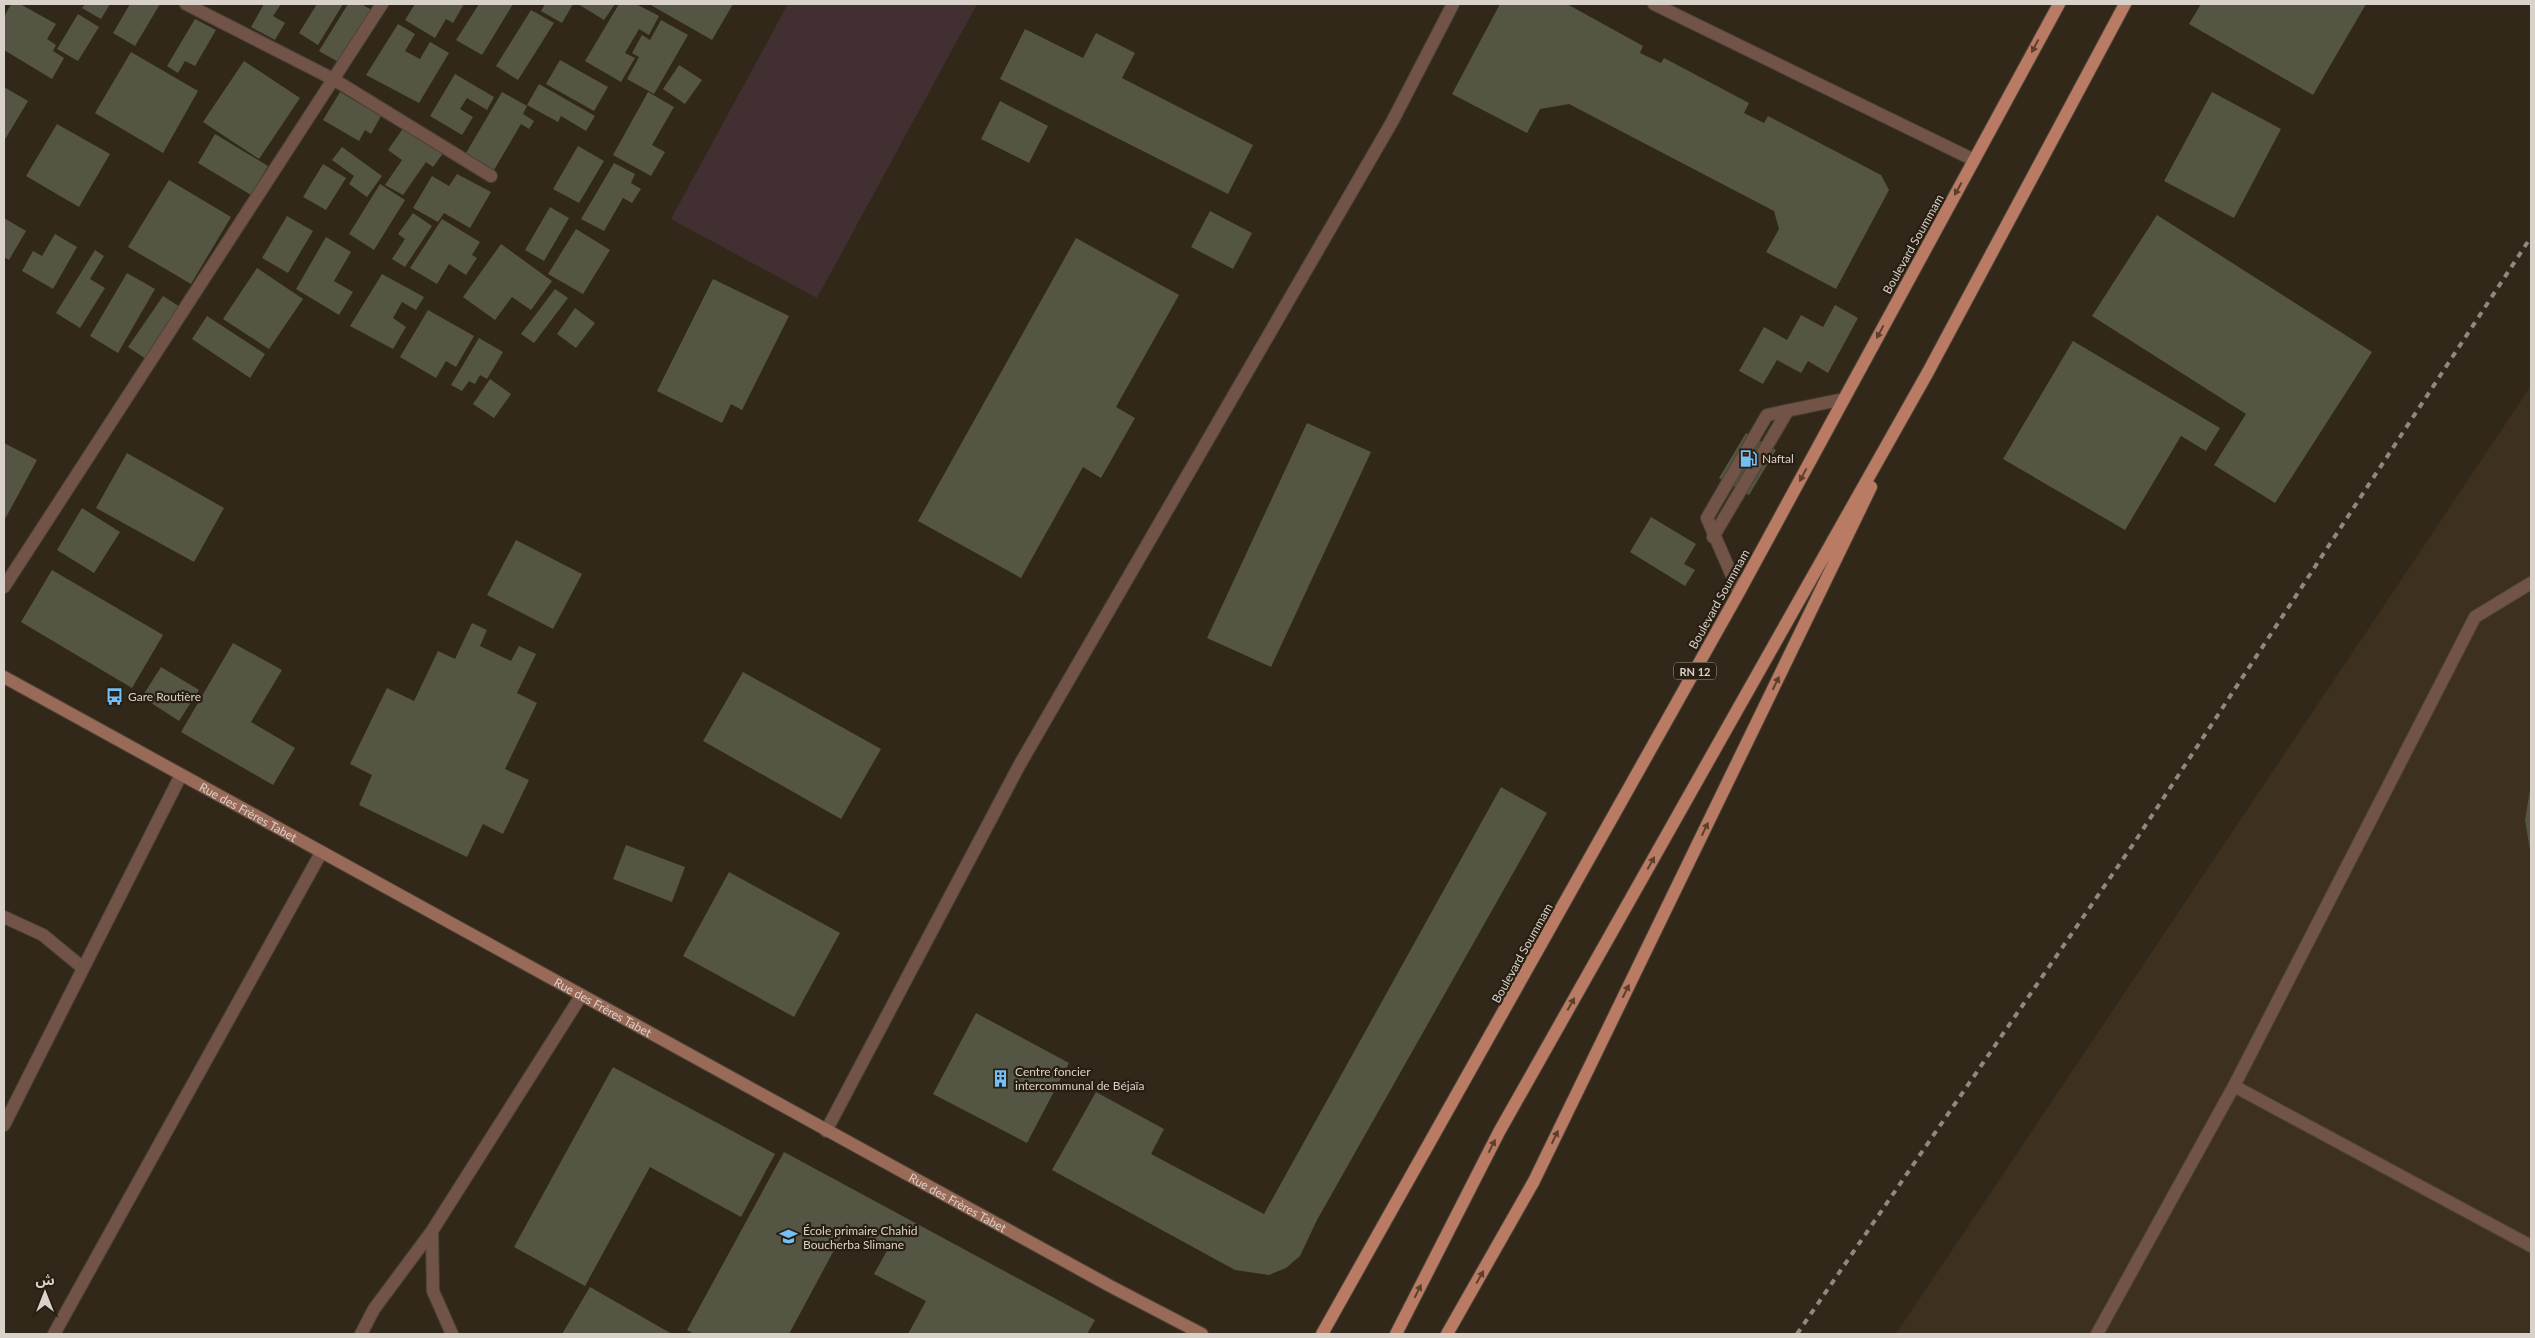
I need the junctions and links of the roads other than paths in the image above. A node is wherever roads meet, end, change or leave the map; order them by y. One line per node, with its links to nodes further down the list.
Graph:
1 (186, 4): 7 (street)
2 (382, 4): 7 (street)
3 (1454, 4): 23 (street)
4 (1654, 4): 8 (street)
5 (2059, 4): 8 (main road, Boulevard Soummam / RN 12, one-way to 8)
6 (2125, 4): 10 (main road)
7 (334, 79): 9 (street); 13 (street)
8 (1974, 160): 11 (main road, Boulevard Soummam / RN 12, one-way to 11)
9 (491, 176)
10 (1928, 372): 31 (main road, one-way to 10); 32 (main road, one-way to 10)
11 (1844, 399): 14 (main road, Boulevard Soummam / RN 12, one-way to 14); 14 (street)
12 (2531, 583): 21 (street)
13 (4, 587)
14 (1739, 592): 30 (main road, Boulevard Soummam / RN 12)
15 (4, 677): 16 (street, Rue des Frères Tabet)
16 (181, 775): 17 (street, Rue des Frères Tabet); 19 (street)
17 (321, 853): 20 (street, Rue des Frères Tabet); 26 (street)
18 (4, 917): 19 (street)
19 (84, 968): 22 (street)
20 (581, 996): 23 (street, Rue des Frères Tabet); 24 (street)
21 (2234, 1086): 25 (street); 33 (street)
22 (4, 1125)
23 (826, 1131): 29 (street, Rue des Frères Tabet)
24 (432, 1230): 27 (street); 28 (street)
25 (2531, 1246)
26 (54, 1334)
27 (362, 1334)
28 (452, 1334)
29 (1202, 1334)
30 (1322, 1334)
31 (1396, 1334)
32 (1447, 1334)
33 (2097, 1334)

